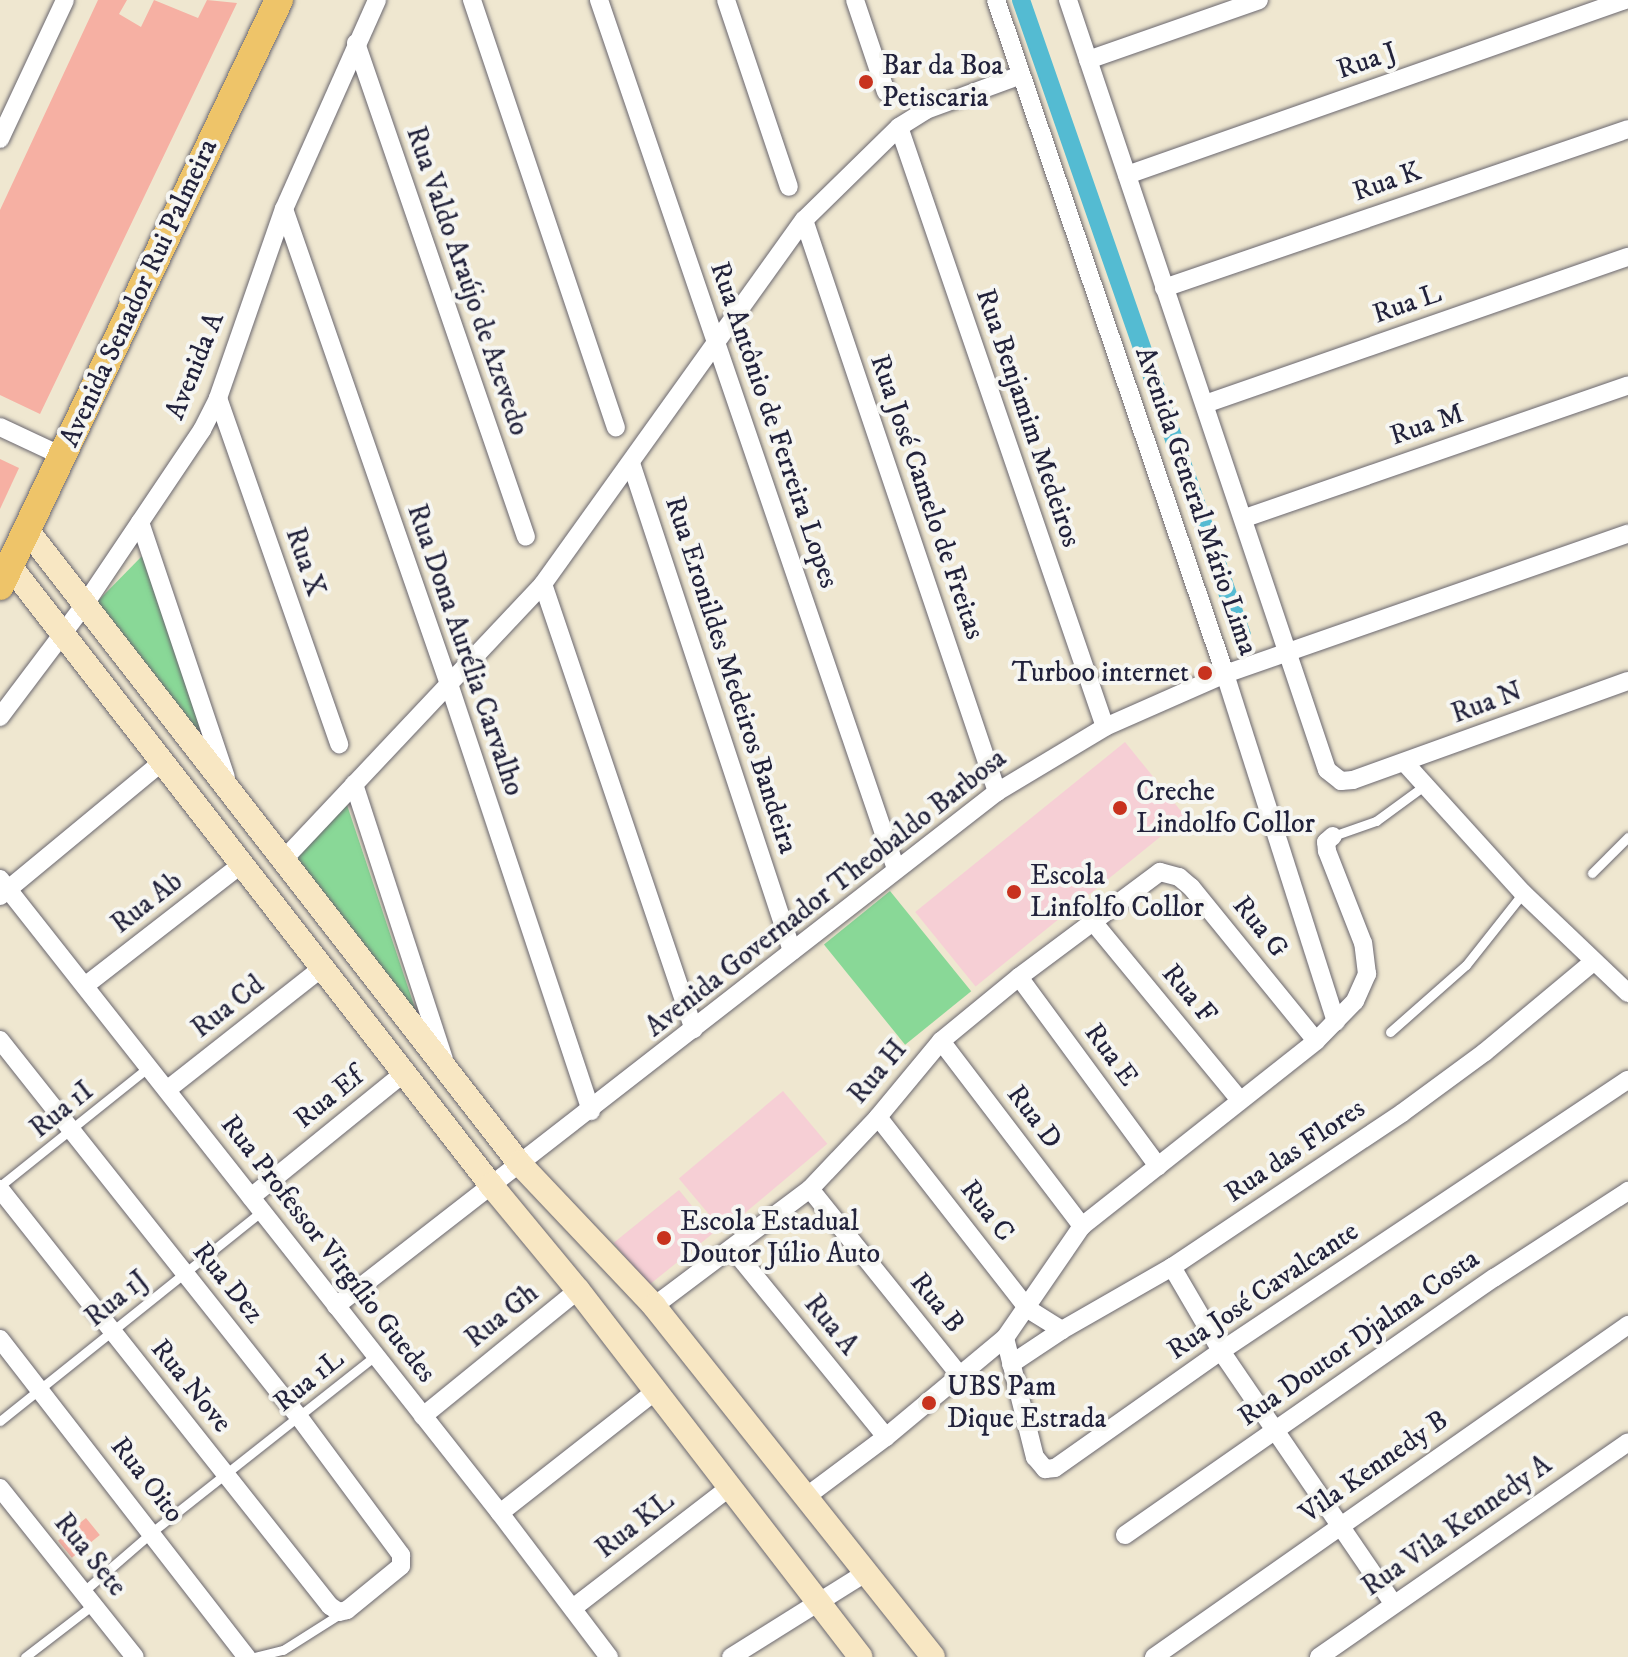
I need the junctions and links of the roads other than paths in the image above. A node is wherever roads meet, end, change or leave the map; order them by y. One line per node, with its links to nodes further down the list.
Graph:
1 (65, 0): 18 (street)
2 (279, 0): 31 (main road, Avenida Senador Rui Palmeira)
3 (377, 0): 12 (street, Avenida A)
4 (472, 0): 30 (street)
5 (599, 0): 25 (street, Rua Antônio de Ferreira Lopes)
6 (726, 0): 20 (street)
7 (855, 0): 15 (street)
8 (996, 0): 14 (street, Avenida General Mário Lima)
9 (1068, 0): 13 (street, Avenida General Mário Lima)
10 (1259, 0): 13 (street)
11 (1625, 0): 19 (street, Rua J)
12 (356, 43): 21 (street, Avenida A); 37 (street, Rua Valdo Araújo de Azevedo)
13 (1088, 60): 19 (street, Avenida General Mário Lima)
14 (1021, 75): 16 (street); 43 (street, Avenida General Mário Lima)
15 (886, 92)
16 (899, 127): 22 (street); 47 (street, Rua Benjamim Medeiros)
17 (1628, 129): 24 (street, Rua K)
18 (0, 139)
19 (1127, 175): 24 (street, Avenida General Mário Lima)
20 (789, 187)
21 (284, 209): 27 (street, Avenida A); 45 (street, Rua Dona Aurélia Carvalho)
22 (804, 220): 25 (street); 54 (street, Rua José Camelo de Freitas)
23 (1628, 257): 28 (street, Rua L)
24 (1164, 288): 28 (street, Avenida General Mário Lima)
25 (715, 340): 32 (street); 60 (street, Rua Antônio de Ferreira Lopes)
26 (1628, 385): 33 (street, Rua M)
27 (218, 398): 34 (street, Avenida A); 48 (street, Rua X)
28 (1205, 404): 33 (street, Avenida General Mário Lima)
29 (0, 427): 31 (street)
30 (616, 427)
31 (62, 456): 35 (main road, Avenida Senador Rui Palmeira)
32 (631, 463): 39 (street); 66 (street, Rua Eronildes Medeiros Bandeira)
33 (1245, 518): 42 (street, Avenida General Mário Lima)
34 (140, 522): 40 (street, Avenida A); 55 (street)
35 (27, 530): 38 (main road, Avenida Senador Rui Palmeira); 40 (street)
36 (1628, 534): 42 (street, Avenida Governador Theobaldo Barbosa)
37 (526, 537)
38 (5, 576): 41 (street)
39 (543, 584): 45 (street); 73 (street)
40 (85, 604): 41 (street, Avenida A); 55 (street)
41 (64, 633): 46 (street, Avenida A); 49 (street)
42 (1278, 656): 43 (street, Avenida Governador Theobaldo Barbosa); 51 (street, Avenida General Mário Lima)
43 (1228, 672): 47 (street, Avenida Governador Theobaldo Barbosa); 72 (street, Avenida General Mário Lima)
44 (1628, 681): 50 (street, Rua N)
45 (450, 687): 52 (street); 84 (street, Rua Dona Aurélia Carvalho)
46 (0, 717)
47 (1105, 727): 54 (street, Avenida Governador Theobaldo Barbosa)
48 (339, 744)
49 (163, 761): 59 (street); 63 (street)
50 (1405, 763): 51 (street, Rua N); 53 (street)
51 (1364, 776)
52 (354, 784): 58 (street); 79 (street)
53 (1424, 786): 56 (lane); 64 (street)
54 (997, 792): 60 (street, Avenida Governador Theobaldo Barbosa)
55 (231, 793): 58 (street)
56 (1333, 836): 72 (street)
57 (1628, 837): 61 (lane)
58 (283, 860): 79 (street)
59 (242, 864): 68 (street); 70 (street, Rua Ab)
60 (896, 869): 66 (street, Avenida Governador Theobaldo Barbosa)
61 (1592, 873)
62 (1148, 878): 65 (street, Rua H); 77 (street, Rua G)
63 (3, 888): 70 (street, Rua Professor Virgílio Guedes)
64 (1523, 893): 67 (street); 74 (lane)
65 (1094, 923): 69 (street, Rua H); 83 (street, Rua F)
66 (792, 951): 73 (street, Avenida Governador Theobaldo Barbosa)
67 (1593, 962): 71 (street); 96 (street, Rua das Flores)
68 (322, 968): 80 (street); 82 (street, Rua Cd)
69 (1019, 977): 76 (street, Rua H); 88 (street, Rua E)
70 (86, 985): 78 (street, Rua Professor Virgílio Guedes)
71 (1628, 993)
72 (1336, 1022): 77 (street)
73 (694, 1029): 84 (street, Avenida Governador Theobaldo Barbosa)
74 (1390, 1032)
75 (0, 1040): 86 (street, Rua Dez)
76 (941, 1041): 85 (street, Rua H); 94 (street, Rua D)
77 (1316, 1041): 83 (street)
78 (150, 1066): 82 (street, Rua Professor Virgílio Guedes); 86 (lane, Rua 1I)
79 (447, 1071): 87 (street)
80 (404, 1073): 89 (street); 93 (street, Rua Ef)
81 (1628, 1080): 107 (street, Rua José Cavalcante)
82 (168, 1089): 93 (street, Rua Professor Virgílio Guedes)
83 (1240, 1100): 88 (street)
84 (591, 1111): 87 (street, Avenida Governador Theobaldo Barbosa)
85 (878, 1117): 91 (street, Rua H); 101 (street, Rua C)
86 (71, 1132): 90 (lane, Rua 1I); 97 (street, Rua Dez)
87 (519, 1163): 89 (street, Avenida Governador Theobaldo Barbosa); 100 (street)
88 (1158, 1166): 94 (street)
89 (491, 1185): 98 (street); 99 (street, Avenida Governador Theobaldo Barbosa)
90 (0, 1188): 104 (street, Rua Nove)
91 (810, 1189): 95 (street, Rua H); 110 (street, Rua B)
92 (1628, 1191): 116 (street, Rua Doutor Djalma Costa)
93 (256, 1204): 97 (lane, Rua 1J); 99 (street, Rua Professor Virgílio Guedes)
94 (1082, 1226): 101 (street)
95 (732, 1248): 100 (street, Rua H); 117 (street, Rua A)
96 (1172, 1267): 103 (street, Rua das Flores); 107 (street)
97 (184, 1273): 104 (lane, Rua 1J); 114 (street, Rua Dez)
98 (578, 1290): 112 (street); 113 (street, Rua Gh)
99 (336, 1306): 108 (street, Rua Professor Virgílio Guedes)
100 (654, 1306): 122 (street)
101 (1028, 1309): 103 (street, Rua C); 105 (street)
102 (1628, 1325): 124 (street, Vila Kennedy B)
103 (1062, 1330): 109 (street, Rua das Flores)
104 (111, 1332): 111 (lane, Rua 1J); 119 (street, Rua Nove)
105 (1005, 1338): 109 (street, Rua José Cavalcante); 110 (street)
106 (0, 1339): 111 (street, Rua Oito)
107 (1221, 1351): 109 (street, Rua José Cavalcante); 116 (street)
108 (375, 1356): 113 (street, Rua Professor Virgílio Guedes); 114 (lane, Rua 1L)
109 (1011, 1364)
110 (961, 1377): 117 (street)
111 (39, 1388): 115 (lane, Rua 1J); 125 (street, Rua Oito)
112 (657, 1390): 120 (street); 123 (street)
113 (423, 1416): 123 (street, Rua Professor Virgílio Guedes)
114 (299, 1417): 119 (lane, Rua 1L); 132 (street, Rua Dez)
115 (0, 1421)
116 (1273, 1431): 124 (street); 126 (street, Rua Doutor Djalma Costa)
117 (886, 1437): 122 (street)
118 (1628, 1442): 130 (street, Rua Vila Kennedy A)
119 (226, 1475): 125 (lane, Rua 1L); 132 (street, Rua Nove)
120 (730, 1487): 129 (street); 131 (street, Rua KL)
121 (0, 1488): 128 (street, Rua Sete)
122 (807, 1496): 127 (street)
123 (500, 1513): 131 (street, Rua Professor Virgílio Guedes)
124 (1339, 1525): 130 (street); 141 (street, Vila Kennedy B)
125 (152, 1532): 128 (lane, Rua 1L); 135 (street, Rua Oito)
126 (1125, 1535)
127 (867, 1572): 129 (street); 140 (street)
128 (89, 1598): 133 (lane, Rua 1L); 134 (street, Rua Sete)
129 (820, 1603): 138 (street); 139 (street)
130 (1393, 1603): 142 (street, Rua Vila Kennedy A)
131 (573, 1608): 137 (street, Rua Professor Virgílio Guedes)
132 (343, 1612): 136 (lane)
133 (25, 1657)
134 (135, 1657)
135 (247, 1657)
136 (254, 1657)
137 (609, 1657)
138 (731, 1657)
139 (861, 1657)
140 (933, 1657)
141 (1154, 1657)
142 (1319, 1657)

